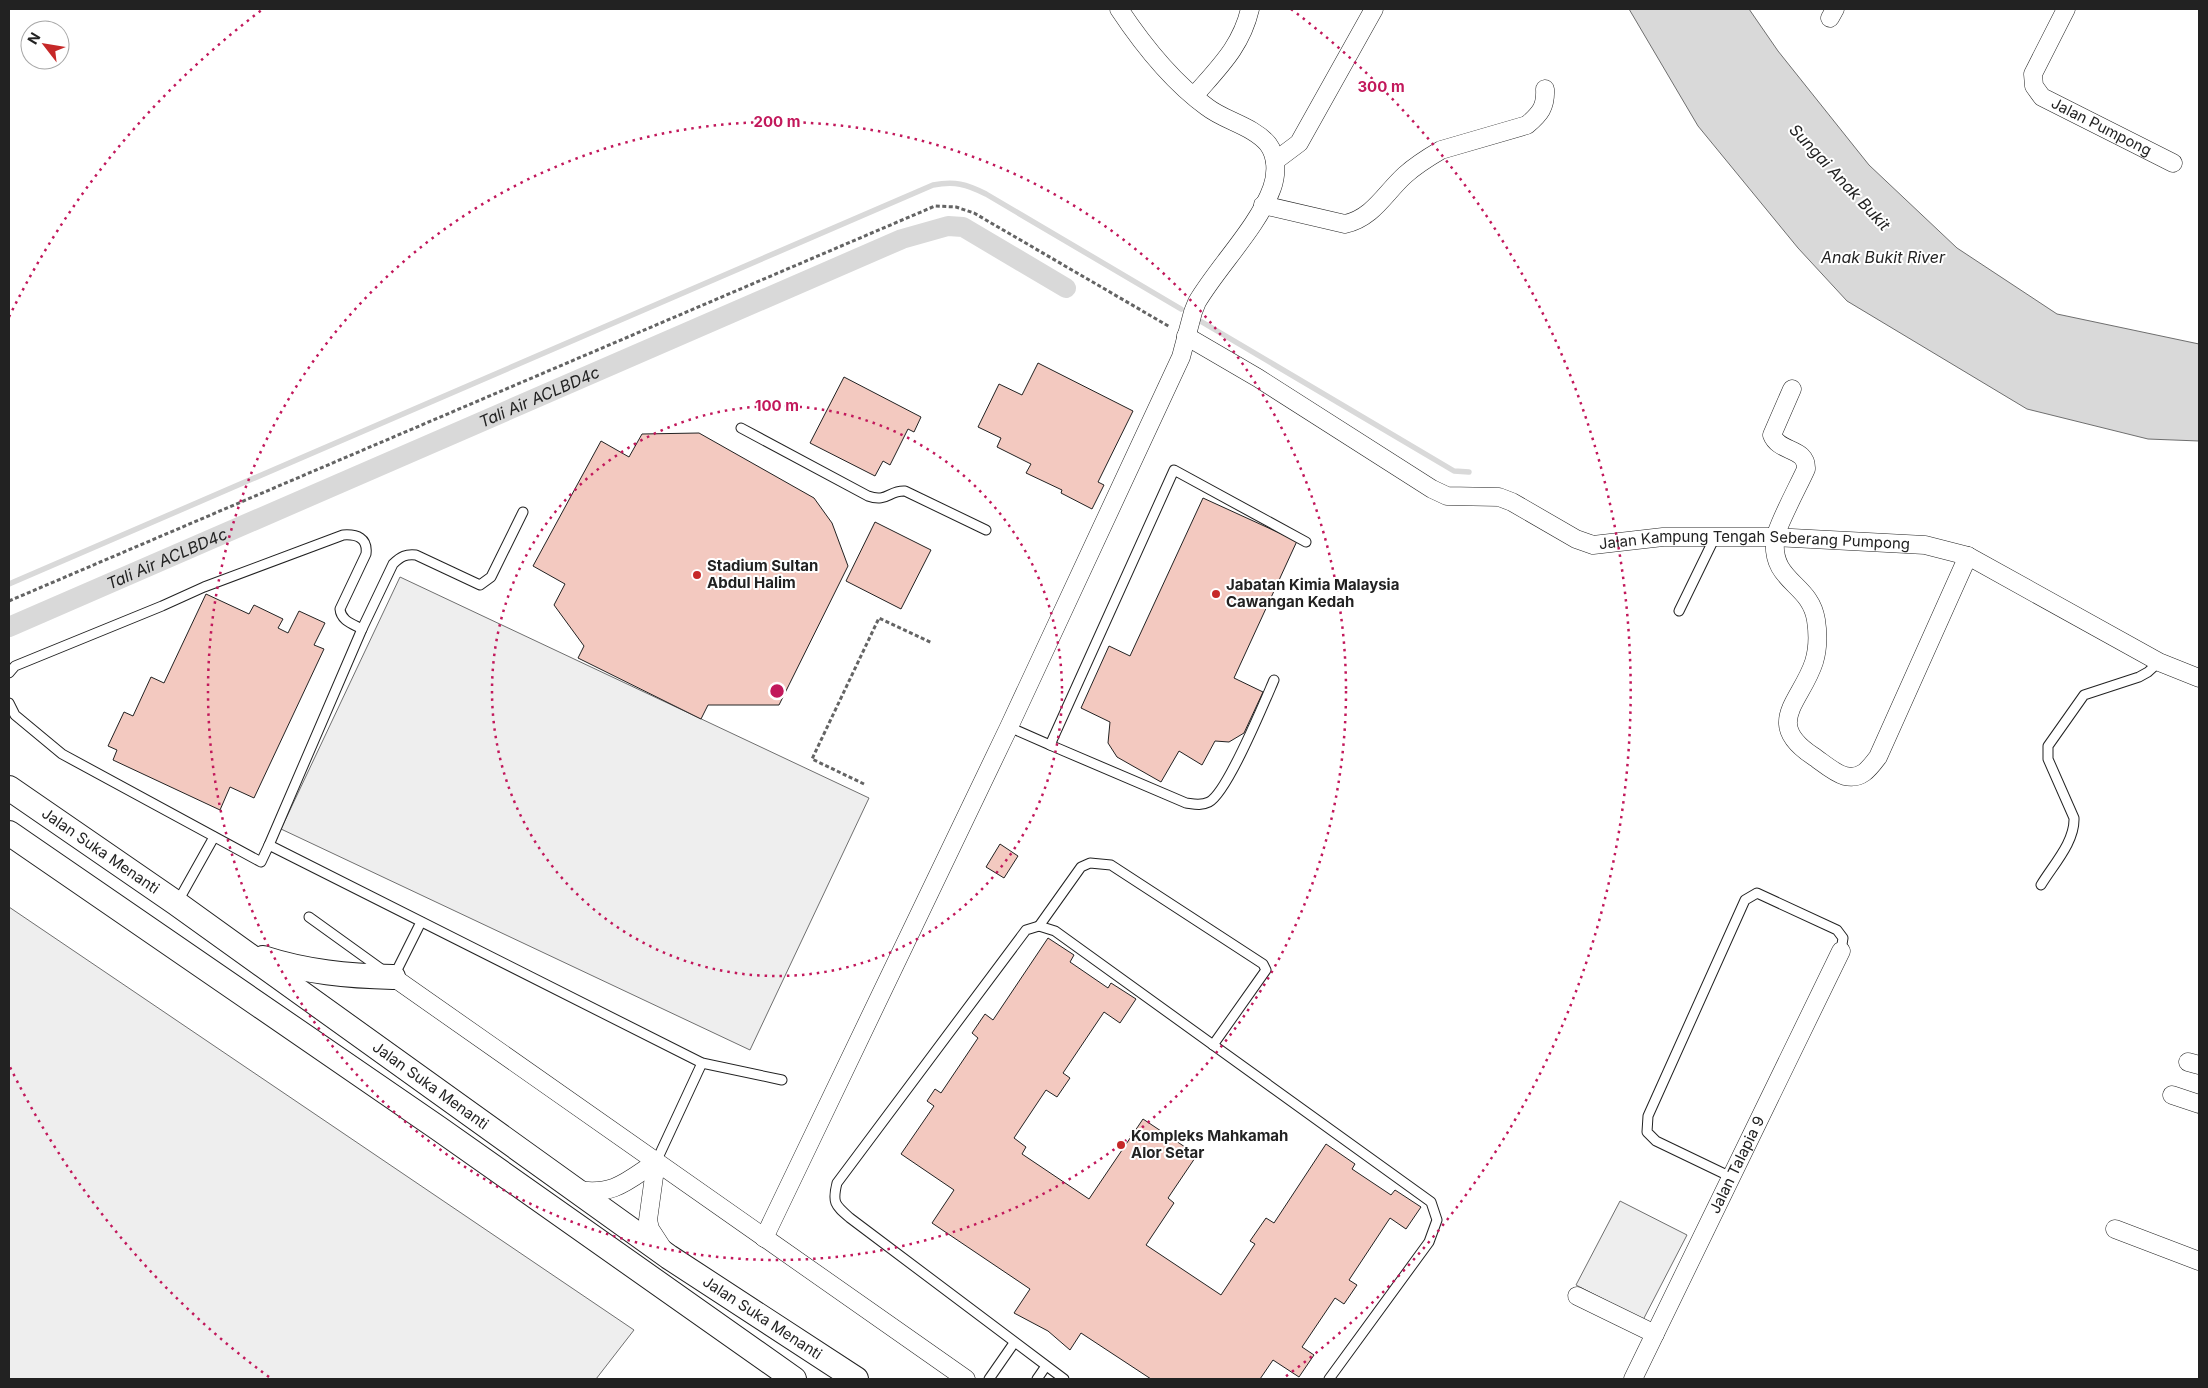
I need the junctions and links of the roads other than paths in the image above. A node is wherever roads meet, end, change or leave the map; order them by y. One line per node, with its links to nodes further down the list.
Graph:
1 (1119, 9): 6 (street)
2 (1250, 9): 6 (street)
3 (1374, 9): 7 (street)
4 (2066, 9): 8 (street, Jalan Pumpong)
5 (1545, 90): 9 (street)
6 (1194, 96): 7 (street)
7 (1275, 161): 9 (street)
8 (2173, 162)
9 (1263, 206): 10 (street)
10 (1186, 336): 15 (street, Jalan Kampung Tengah Seberang Pumpong); 26 (street)
11 (1792, 388): 16 (street)
12 (741, 428): 14 (lane)
13 (523, 512): 20 (lane)
14 (986, 530)
15 (1715, 537): 16 (street, Jalan Kampung Tengah Seberang Pumpong); 19 (lane)
16 (1775, 537): 18 (street, Jalan Kampung Tengah Seberang Pumpong); 18 (street)
17 (1306, 542): 27 (lane)
18 (1968, 556): 21 (street, Jalan Kampung Tengah Seberang Pumpong)
19 (1679, 611)
20 (362, 629): 22 (lane); 31 (lane)
21 (2160, 662): 23 (street, Jalan Kampung Tengah Seberang Pumpong); 32 (lane)
22 (9, 673)
23 (2199, 678)
24 (1274, 680): 27 (lane)
25 (9, 703): 30 (lane)
26 (1009, 727): 27 (lane); 49 (street)
27 (1050, 745)
28 (9, 788): 33 (main road, Jalan Suka Menanti)
29 (9, 833): 56 (main road, Jalan Suka Menanti)
30 (214, 837): 31 (lane); 33 (lane)
31 (268, 845): 35 (lane)
32 (2041, 885)
33 (176, 903): 37 (main road, Jalan Suka Menanti)
34 (309, 918): 39 (lane)
35 (421, 922): 39 (lane); 41 (lane)
36 (1039, 926): 40 (lane); 40 (lane); 54 (lane)
37 (236, 946): 39 (main road); 47 (main road, Jalan Suka Menanti)
38 (1841, 951): 46 (street, Jalan Talapia 9); 46 (lane)
39 (393, 977): 45 (street)
40 (1213, 1046): 62 (lane)
41 (702, 1063): 42 (lane); 45 (lane)
42 (782, 1080)
43 (2172, 1095): 44 (street)
44 (2199, 1104)
45 (656, 1162): 47 (street); 49 (street); 50 (street)
46 (1731, 1178): 53 (street, Jalan Talapia 9)
47 (574, 1190): 50 (main road, Jalan Suka Menanti)
48 (2115, 1229): 51 (street)
49 (764, 1238): 58 (street)
50 (670, 1257): 57 (main road, Jalan Suka Menanti)
51 (2199, 1261)
52 (1577, 1296): 53 (street)
53 (1655, 1334): 63 (street, Jalan Talapia 9)
54 (1014, 1343): 55 (lane); 59 (lane)
55 (1046, 1366): 60 (lane); 61 (lane)
56 (794, 1379)
57 (856, 1379)
58 (966, 1379)
59 (989, 1379)
60 (1036, 1379)
61 (1064, 1379)
62 (1330, 1379)
63 (1632, 1379)

